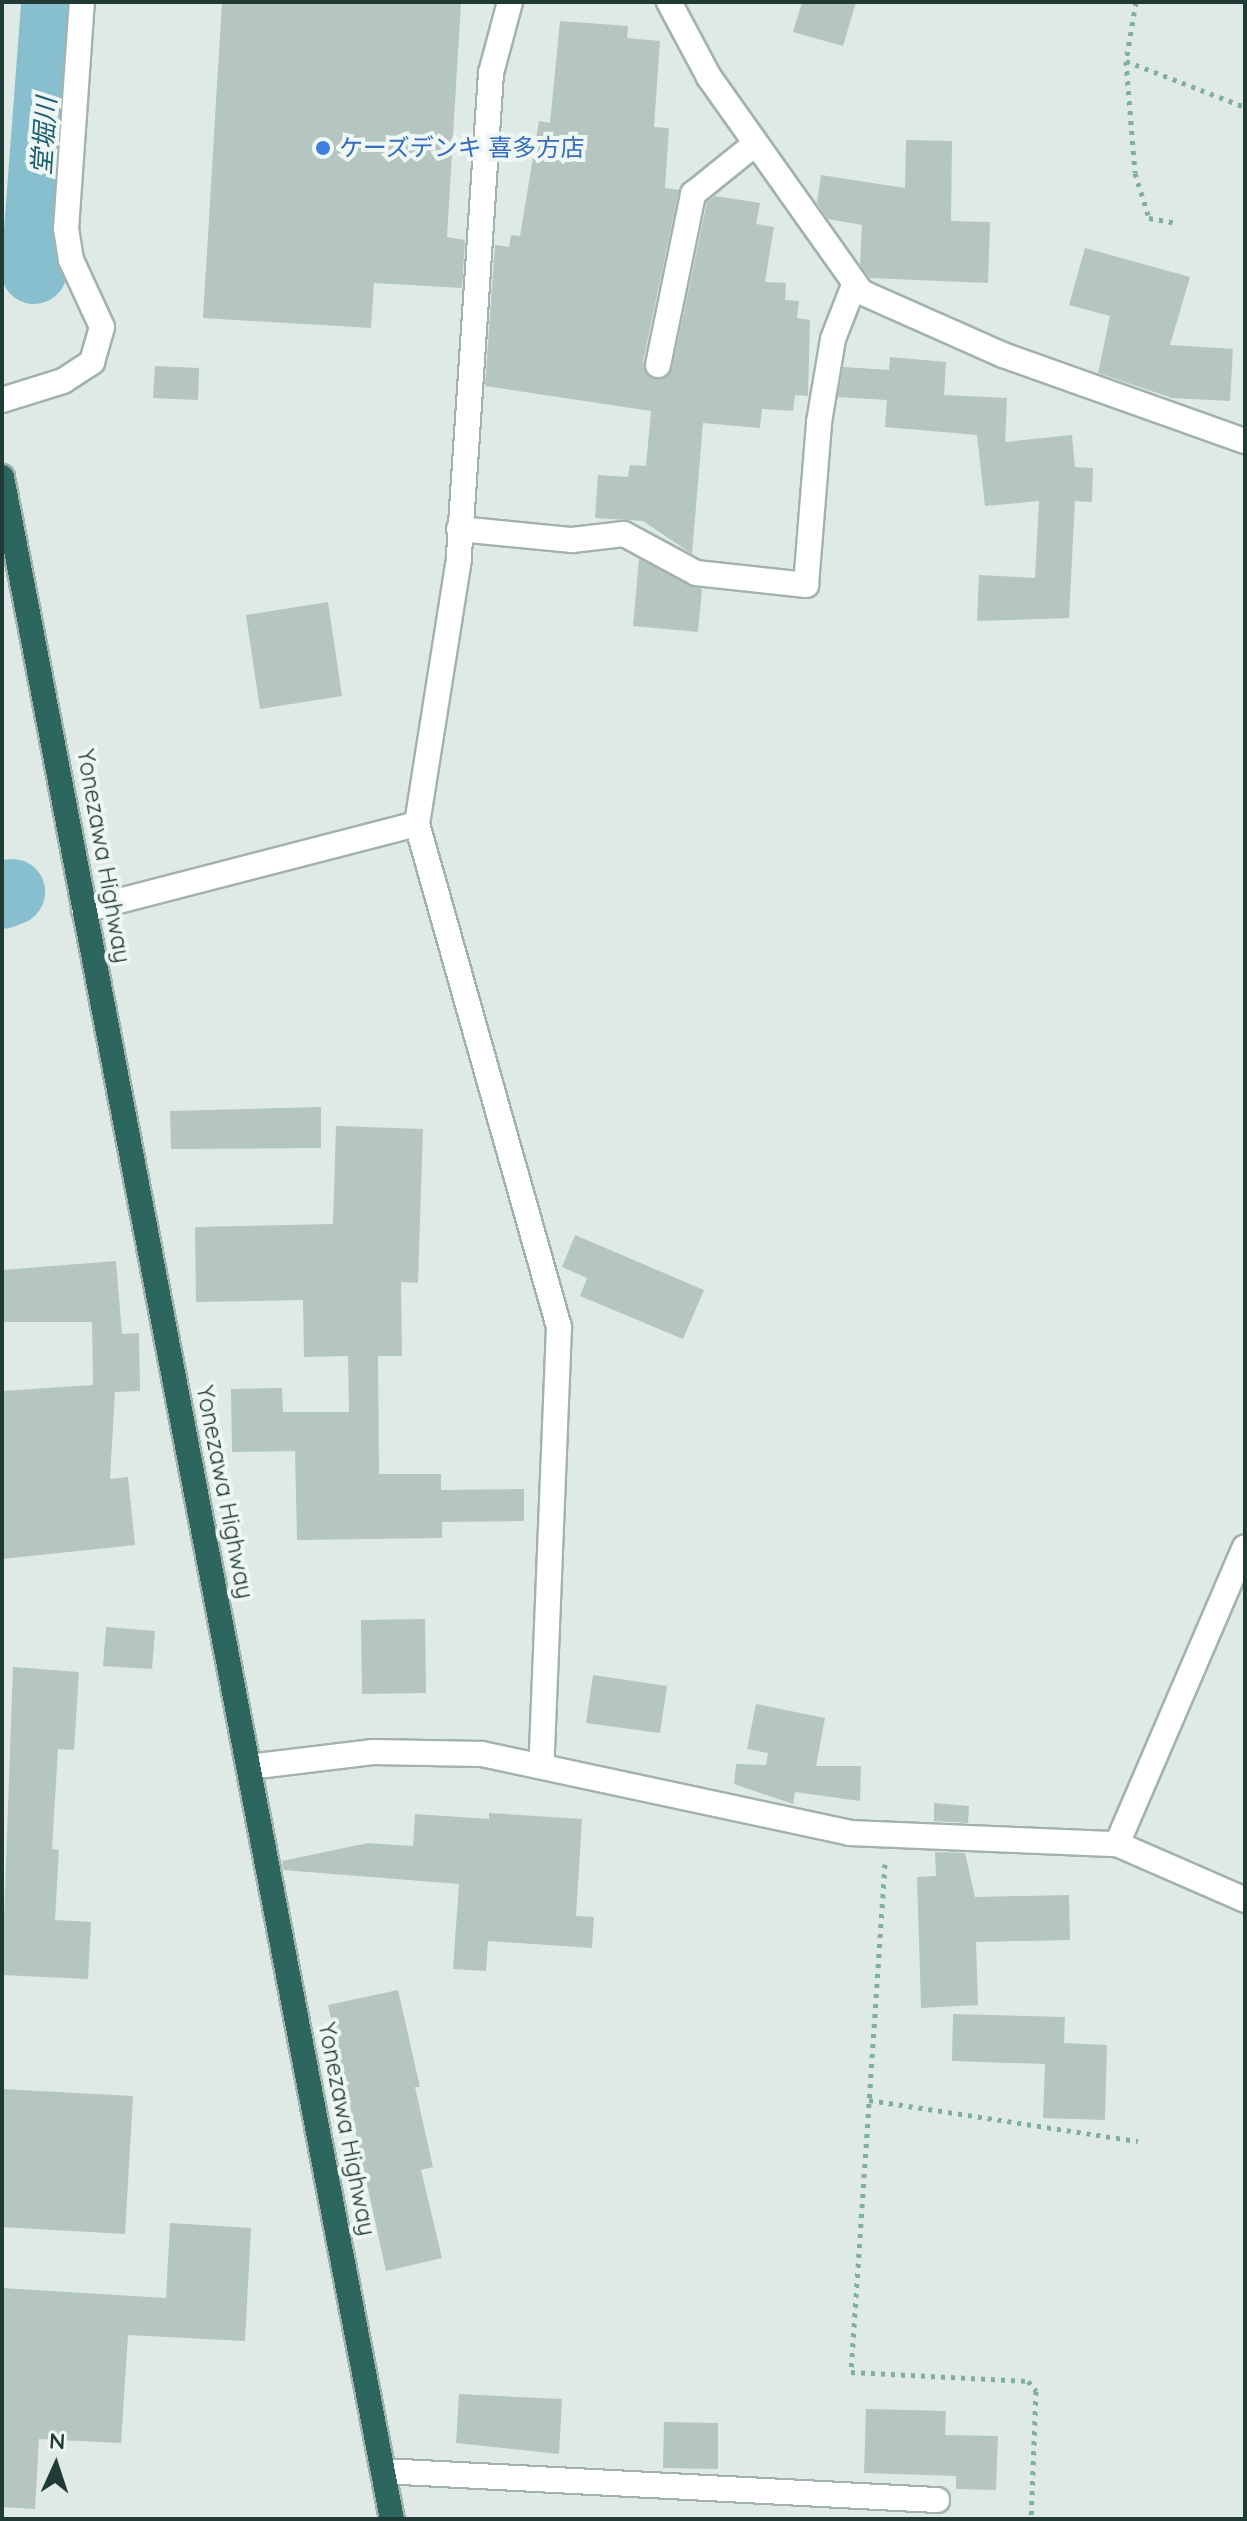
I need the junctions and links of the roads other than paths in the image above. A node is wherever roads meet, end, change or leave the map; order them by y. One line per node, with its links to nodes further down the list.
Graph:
1 (82, 2): 7 (street)
2 (510, 2): 10 (street)
3 (669, 2): 4 (street)
4 (755, 144): 5 (street); 6 (street)
5 (854, 285): 8 (street); 10 (street)
6 (658, 365)
7 (2, 400)
8 (1245, 441)
9 (2, 477): 12 (highway, Yonezawa Highway)
10 (459, 529): 11 (street)
11 (417, 824): 12 (street); 14 (street)
12 (84, 910): 15 (highway, Yonezawa Highway)
13 (1245, 1547): 16 (street)
14 (542, 1757)
15 (249, 1767): 16 (street); 18 (highway, Yonezawa Highway)
16 (1117, 1844): 17 (street)
17 (1245, 1900)
18 (383, 2471): 19 (street); 20 (highway, Yonezawa Highway)
19 (937, 2500)
20 (392, 2519)

